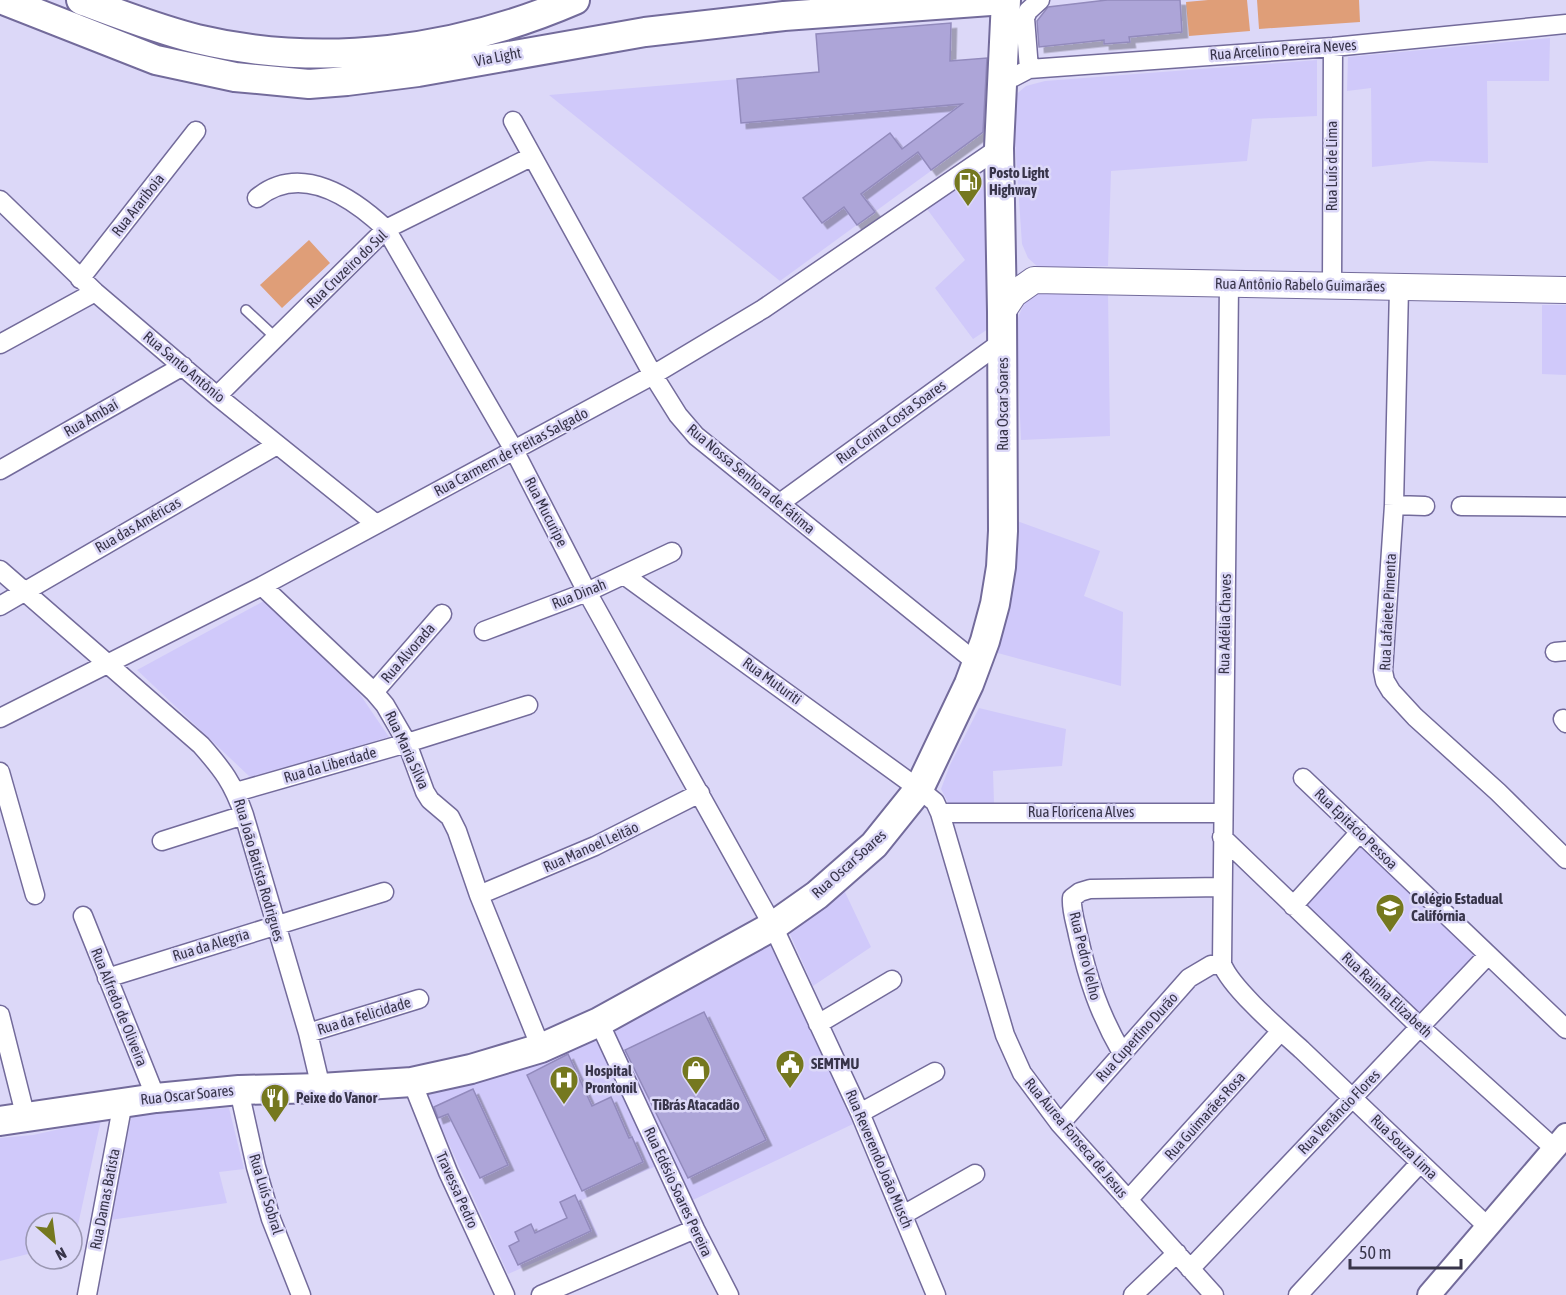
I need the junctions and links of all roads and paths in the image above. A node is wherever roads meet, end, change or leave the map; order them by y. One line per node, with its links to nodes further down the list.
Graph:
1 (3, 0): 6 (main road, Via Light)
2 (81, 0): 3 (main road, Via Light)
3 (575, 0)
4 (1005, 0): 6 (main road, Via Light); 8 (main road, Rua Oscar Soares)
5 (1040, 0): 10 (street)
6 (964, 4): 8 (main road)
7 (1566, 24): 9 (street, Rua Arcelino Pereira Neves)
8 (1004, 46): 11 (main road, Rua Oscar Soares)
9 (1333, 47): 10 (street, Rua Arcelino Pereira Neves); 23 (street, Rua Luís de Lima)
10 (1029, 69): 11 (street, Rua Arcelino Pereira Neves)
11 (1002, 83): 14 (main road, Rua Oscar Soares)
12 (513, 121): 15 (street, Rua Nossa Senhora de Fátima)
13 (196, 131): 20 (street, Rua Arariboia)
14 (999, 148): 19 (main road, Rua Oscar Soares); 33 (street, Rua Carmem de Freitas Salgado)
15 (531, 157): 18 (street, Rua Cruzeiro do Sul); 33 (street, Rua Nossa Senhora de Fátima)
16 (257, 198): 18 (street, Rua Mucuripe)
17 (0, 200): 20 (street, Rua Santo Antônio)
18 (386, 229): 29 (street, Rua Cruzeiro do Sul); 36 (street, Rua Mucuripe)
19 (1000, 252): 21 (main road); 28 (main road, Rua Oscar Soares)
20 (80, 279): 26 (street, Rua Santo Antônio)
21 (1034, 280): 22 (main road, Rua Antônio Rabelo Guimarães); 28 (main road)
22 (1229, 284): 23 (main road, Rua Antônio Rabelo Guimarães); 65 (street, Rua Adélia Chaves)
23 (1332, 285): 24 (main road, Rua Antônio Rabelo Guimarães)
24 (1399, 288): 25 (main road, Rua Antônio Rabelo Guimarães); 39 (street, Rua Lafaiete Pimenta)
25 (1566, 290)
26 (95, 292): 31 (street); 32 (street, Rua Santo Antônio)
27 (246, 310): 29 (lane)
28 (1002, 312): 30 (main road, Rua Oscar Soares)
29 (276, 338): 34 (street, Rua Cruzeiro do Sul)
30 (1003, 341): 38 (street, Rua Corina Costa Soares); 53 (main road, Rua Oscar Soares)
31 (0, 344)
32 (183, 366): 34 (street, Rua Santo Antônio); 37 (street, Rua Ambaí)
33 (653, 375): 36 (street, Rua Carmem de Freitas Salgado); 38 (street, Rua Nossa Senhora de Fátima)
34 (218, 396): 35 (street, Rua Santo Antônio)
35 (277, 445): 43 (street, Rua Santo Antônio); 49 (street, Rua das Américas)
36 (514, 450): 43 (street, Rua Carmem de Freitas Salgado); 48 (street, Rua Mucuripe)
37 (0, 470)
38 (780, 503): 53 (street, Rua Nossa Senhora de Fátima)
39 (1394, 505): 40 (street); 70 (street, Rua Lafaiete Pimenta)
40 (1425, 506)
41 (1461, 506): 42 (street)
42 (1566, 507)
43 (376, 524): 47 (street, Rua Carmem de Freitas Salgado)
44 (672, 552): 46 (street, Rua Dinah)
45 (0, 570): 49 (street, Rua João Batista Rodrigues)
46 (624, 575): 48 (street, Rua Dinah); 61 (street, Rua Muturiti)
47 (262, 586): 54 (street, Rua Carmem de Freitas Salgado); 55 (street, Rua Maria Silva)
48 (587, 591): 52 (street, Rua Dinah); 63 (street, Rua Mucuripe)
49 (24, 592): 50 (street, Rua das Américas); 54 (street, Rua João Batista Rodrigues)
50 (0, 606)
51 (442, 614): 55 (street, Rua Alvorada)
52 (484, 631)
53 (977, 663): 61 (main road, Rua Oscar Soares)
54 (107, 665): 57 (street, Rua Carmem de Freitas Salgado); 62 (street, Rua João Batista Rodrigues)
55 (374, 692): 58 (street, Rua Maria Silva)
56 (528, 705): 58 (street, Rua da Liberdade)
57 (0, 718)
58 (407, 743): 62 (street, Rua da Liberdade); 74 (street, Rua Maria Silva)
59 (0, 772): 73 (street)
60 (1303, 778): 67 (street, Rua Epitácio Pessoa)
61 (919, 789): 64 (street, Rua Áurea Fonseca de Jesus); 78 (main road, Rua Oscar Soares)
62 (236, 792): 66 (street, Rua João Batista Rodrigues)
63 (700, 794): 74 (street, Rua Manoel Leitão); 78 (street, Rua Mucuripe)
64 (940, 813): 65 (street, Rua Floricena Alves); 102 (street, Rua Áurea Fonseca de Jesus)
65 (1223, 813): 68 (street, Rua Adélia Chaves)
66 (244, 815): 69 (street); 77 (street, Rua João Batista Rodrigues)
67 (1360, 832): 75 (street); 79 (street, Rua Epitácio Pessoa)
68 (1222, 837): 71 (street, Rua Adélia Chaves); 75 (street, Rua Rainha Elizabeth)
69 (162, 842)
70 (1566, 859)
71 (1222, 887): 80 (street, Rua Adélia Chaves); 92 (street, Rua Pedro Velho)
72 (384, 892): 77 (street, Rua da Alegria)
73 (35, 895)
74 (479, 895): 91 (street, Rua Maria Silva)
75 (1293, 906): 87 (street, Rua Rainha Elizabeth)
76 (83, 916): 81 (street, Rua Alfredo de Oliveira)
77 (275, 925): 81 (street, Rua da Alegria); 90 (street, Rua João Batista Rodrigues)
78 (773, 926): 85 (main road, Rua Oscar Soares); 86 (street, Rua Reverendo João Musch)
79 (1488, 955): 87 (street, Rua Venâncio Flores); 88 (street, Rua Epitácio Pessoa)
80 (1222, 964): 89 (street, Rua Souza Lima); 92 (street, Rua Cupertino Durão)
81 (107, 978): 97 (street, Rua Alfredo de Oliveira)
82 (892, 980): 86 (street)
83 (420, 999): 90 (street, Rua da Felicidade)
84 (0, 1015): 101 (street)
85 (599, 1022): 91 (main road, Rua Oscar Soares); 109 (street, Rua Edésio Soares Pereira)
86 (818, 1024): 100 (street, Rua Reverendo João Musch)
87 (1420, 1027): 98 (street, Rua Venâncio Flores); 103 (street, Rua Rainha Elizabeth)
88 (1566, 1029)
89 (1281, 1031): 98 (street, Rua Souza Lima); 106 (street, Rua Guimarães Rosa)
90 (308, 1033): 95 (street, Rua João Batista Rodrigues)
91 (541, 1048): 94 (main road, Rua Oscar Soares)
92 (1122, 1053): 102 (street, Rua Cupertino Durão)
93 (935, 1072): 100 (street)
94 (412, 1082): 95 (main road, Rua Oscar Soares); 114 (street, Travessa Pedro)
95 (321, 1088): 96 (main road, Rua Oscar Soares)
96 (239, 1090): 97 (main road, Rua Oscar Soares); 112 (street, Rua Luís Sobral)
97 (156, 1098): 99 (main road, Rua Oscar Soares)
98 (1352, 1098): 104 (street, Rua Souza Lima); 111 (street, Rua Venâncio Flores)
99 (123, 1102): 101 (main road, Rua Oscar Soares); 113 (street, Rua Damas Batista)
100 (860, 1113): 107 (street, Rua Reverendo João Musch)
101 (13, 1120)
102 (1060, 1124): 106 (street, Rua Áurea Fonseca de Jesus)
103 (1560, 1142): 108 (street)
104 (1420, 1162): 108 (street, Rua Souza Lima); 120 (street)
105 (975, 1174): 107 (street)
106 (1128, 1200): 110 (street, Rua Áurea Fonseca de Jesus)
107 (903, 1215): 117 (street, Rua Reverendo João Musch)
108 (1487, 1226): 121 (street)
109 (695, 1229): 115 (street); 116 (street, Rua Edésio Soares Pereira)
110 (1177, 1253): 111 (street, Rua Áurea Fonseca de Jesus); 118 (street)
111 (1190, 1269): 119 (street, Rua Áurea Fonseca de Jesus)
112 (295, 1290)
113 (87, 1295)
114 (505, 1295)
115 (541, 1295)
116 (729, 1295)
117 (936, 1295)
118 (1133, 1295)
119 (1214, 1295)
120 (1298, 1295)
121 (1429, 1295)

